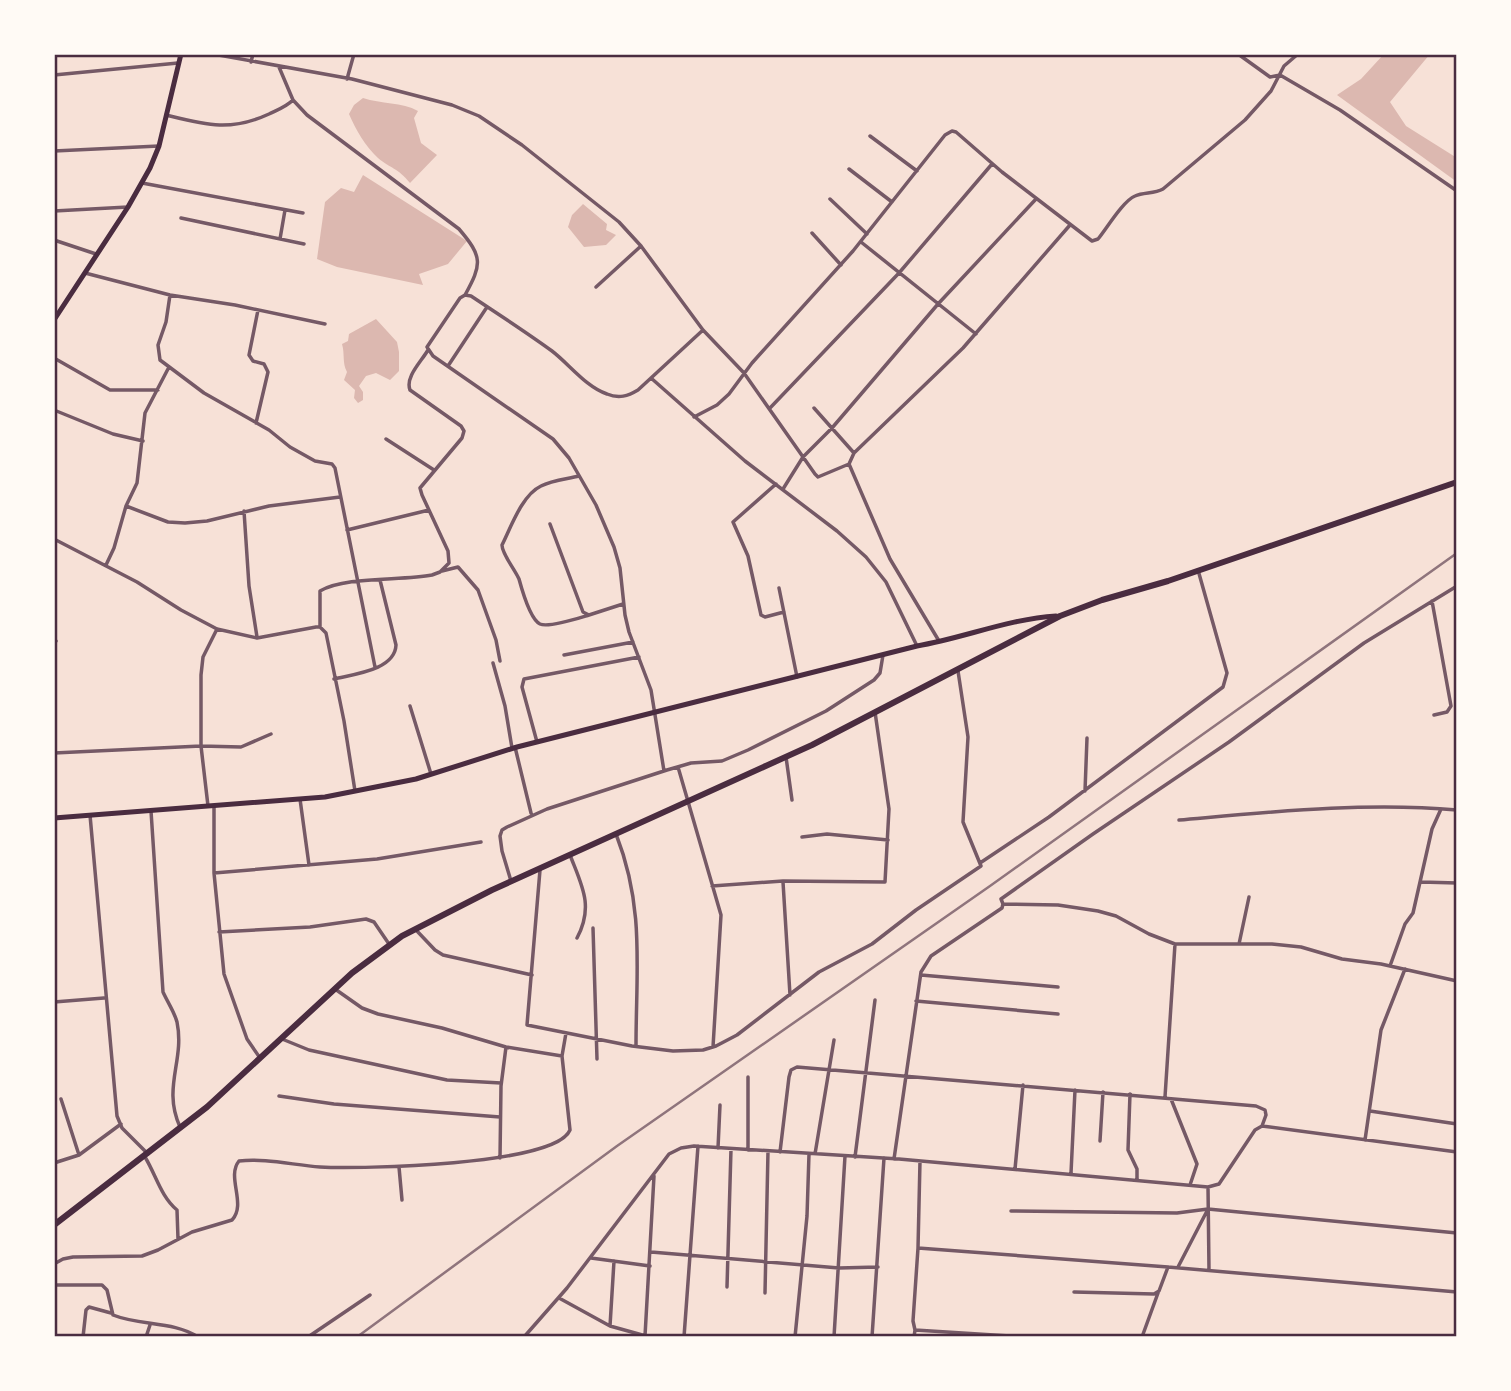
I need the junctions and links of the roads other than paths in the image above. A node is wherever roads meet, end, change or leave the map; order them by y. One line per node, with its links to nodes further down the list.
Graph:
1 (181, 54): 8 (main road)
2 (213, 54): 7 (street)
3 (253, 54): 7 (street)
4 (354, 54): 12 (street)
5 (1238, 54): 11 (street)
6 (1298, 54): 11 (street)
7 (251, 62): 9 (street)
8 (178, 63): 10 (street); 14 (main road)
9 (279, 67): 12 (street); 13 (street)
10 (54, 75)
11 (1280, 75): 22 (street); 31 (street)
12 (347, 79): 38 (street)
13 (293, 100): 14 (street); 45 (street)
14 (166, 114): 16 (main road)
15 (870, 136): 20 (street)
16 (159, 146): 17 (street); 21 (main road)
17 (54, 150)
18 (992, 164): 20 (street); 24 (street); 42 (street)
19 (849, 169): 25 (street)
20 (917, 171): 25 (street)
21 (142, 183): 26 (main road); 27 (street)
22 (1457, 191)
23 (830, 199): 33 (street)
24 (1036, 199): 31 (street); 46 (street)
25 (892, 202): 33 (street)
26 (128, 207): 28 (street); 39 (main road)
27 (285, 210): 29 (street); 34 (street)
28 (54, 211)
29 (303, 213)
30 (181, 218): 34 (street)
31 (1070, 225): 52 (street)
32 (812, 233): 40 (street)
33 (867, 234): 36 (street)
34 (280, 239): 37 (street)
35 (54, 240): 39 (street)
36 (860, 243): 40 (street); 42 (street)
37 (303, 244)
38 (641, 246): 43 (street); 51 (street)
39 (96, 254): 41 (main road)
40 (841, 265): 57 (street)
41 (85, 273): 44 (street); 49 (main road)
42 (899, 273): 46 (street); 60 (street)
43 (596, 287)
44 (170, 295): 48 (street); 56 (street)
45 (465, 295): 47 (street); 53 (street)
46 (938, 304): 52 (street); 65 (street)
47 (487, 307): 55 (street); 58 (street)
48 (258, 310): 50 (street); 64 (street)
49 (54, 320)
50 (325, 324)
51 (703, 330): 57 (street); 58 (street)
52 (976, 334): 68 (street)
53 (428, 351): 55 (street); 71 (street)
54 (54, 358): 59 (street)
55 (448, 366): 72 (street)
56 (169, 367): 59 (street); 64 (street)
57 (744, 373): 60 (street); 63 (street)
58 (651, 378): 63 (street)
59 (158, 390): 67 (street)
60 (770, 408): 69 (street)
61 (814, 408): 65 (street)
62 (54, 410): 67 (street)
63 (694, 417): 74 (street)
64 (256, 423): 76 (street)
65 (832, 428): 68 (street); 69 (street)
66 (386, 439): 71 (street)
67 (143, 442): 77 (street)
68 (854, 453): 70 (street)
69 (803, 457): 70 (street); 75 (street)
70 (849, 464): 99 (street)
71 (434, 470): 78 (street)
72 (579, 476): 91 (street); 93 (street)
73 (1457, 482): 84 (highway)
74 (776, 484): 75 (street); 92 (street)
75 (783, 489): 100 (street)
76 (340, 497): 79 (street); 81 (street)
77 (126, 506): 79 (street); 83 (street)
78 (429, 510): 81 (street); 85 (street)
79 (244, 511): 97 (street)
80 (550, 524): 93 (street)
81 (347, 530): 87 (street)
82 (54, 539): 83 (street)
83 (106, 565): 96 (street)
84 (1198, 570): 94 (highway); 125 (street)
85 (440, 572): 86 (street); 104 (street)
86 (380, 580): 87 (street); 106 (street)
87 (357, 582): 95 (street); 106 (street)
88 (1457, 586): 90 (street)
89 (779, 587): 92 (street)
90 (1432, 601): 113 (street); 152 (street)
91 (623, 604): 93 (street); 98 (street)
92 (784, 612): 108 (street)
93 (589, 615)
94 (1059, 616): 99 (main road); 107 (highway)
95 (320, 627): 97 (street); 109 (street)
96 (218, 629): 97 (street); 117 (street)
97 (257, 638)
98 (633, 642): 101 (street); 103 (street)
99 (940, 642): 100 (main road)
100 (917, 646): 102 (main road)
101 (564, 655)
102 (883, 655): 108 (main road); 121 (street)
103 (639, 657): 111 (street); 116 (street)
104 (500, 661)
105 (493, 663): 118 (street)
106 (375, 667): 109 (street)
107 (958, 671): 112 (highway); 142 (street)
108 (797, 677): 111 (main road)
109 (334, 679): 124 (street)
110 (410, 706): 123 (street)
111 (655, 712): 116 (main road); 122 (street)
112 (875, 712): 120 (highway); 139 (street)
113 (1434, 715)
114 (271, 734): 117 (street)
115 (1087, 738): 125 (street)
116 (537, 742): 118 (main road)
117 (201, 746): 119 (street); 129 (street)
118 (513, 748): 123 (main road); 133 (street)
119 (54, 753)
120 (786, 757): 127 (street); 128 (highway)
121 (678, 767): 122 (street); 128 (street)
122 (664, 771): 133 (street)
123 (431, 774): 124 (main road)
124 (355, 791): 126 (main road)
125 (1085, 791): 142 (street)
126 (300, 799): 129 (main road); 143 (street)
127 (792, 800)
128 (689, 802): 137 (highway); 150 (street)
129 (211, 806): 132 (main road); 145 (street)
130 (1442, 809): 131 (street); 136 (street); 148 (street)
131 (1457, 810)
132 (151, 811): 134 (main road); 202 (street)
133 (531, 814): 146 (street)
134 (90, 816): 135 (main road); 169 (street)
135 (54, 818)
136 (1179, 820)
137 (616, 834): 141 (highway); 179 (street)
138 (802, 837): 139 (street)
139 (888, 841): 147 (street)
140 (481, 842): 143 (street)
141 (570, 855): 144 (highway); 156 (street)
142 (980, 863): 168 (street)
143 (309, 865): 145 (street)
144 (540, 868): 146 (highway); 163 (street)
145 (214, 873): 155 (street)
146 (511, 881): 153 (highway)
147 (783, 881): 150 (street); 168 (street)
148 (1421, 882): 149 (street); 160 (street)
149 (1457, 883)
150 (712, 886): 180 (street)
151 (1249, 897): 159 (street)
152 (1003, 904): 158 (street); 164 (street)
153 (415, 928): 157 (highway); 163 (street)
154 (593, 928): 175 (street)
155 (219, 932): 157 (street); 182 (street)
156 (577, 938)
157 (389, 944): 167 (highway)
158 (1175, 944): 159 (street); 194 (street)
159 (1239, 944): 160 (street)
160 (1390, 966): 162 (street)
161 (1457, 968): 165 (street)
162 (1405, 969): 165 (street); 197 (street)
163 (532, 975): 174 (street)
164 (921, 975): 166 (street); 171 (street)
165 (1456, 981)
166 (1058, 987)
167 (335, 989): 176 (highway); 178 (street)
168 (790, 995): 180 (street)
169 (105, 998): 172 (street); 200 (street)
170 (875, 1000): 185 (street)
171 (916, 1001): 173 (street); 186 (street)
172 (54, 1002)
173 (1058, 1014)
174 (566, 1032): 175 (street); 181 (street)
175 (596, 1039): 179 (street); 183 (street)
176 (282, 1040): 182 (highway); 188 (street)
177 (835, 1040): 184 (street)
178 (506, 1046): 181 (street); 188 (street)
179 (636, 1046): 180 (street)
180 (713, 1047)
181 (562, 1056): 218 (street)
182 (261, 1059): 202 (highway)
183 (597, 1059)
184 (830, 1069): 185 (street); 210 (street); 213 (street)
185 (867, 1072): 186 (street); 217 (street)
186 (905, 1075): 189 (street); 220 (street)
187 (748, 1077): 208 (street)
188 (501, 1083): 198 (street)
189 (1023, 1085): 190 (street); 224 (street)
190 (1075, 1090): 191 (street); 225 (street)
191 (1102, 1092): 192 (street); 204 (street)
192 (1130, 1094): 194 (street); 227 (street)
193 (279, 1096): 198 (street)
194 (1168, 1098): 201 (street); 228 (street)
195 (61, 1099): 214 (street)
196 (720, 1105): 206 (street)
197 (1370, 1111): 199 (street); 203 (street)
198 (500, 1117): 218 (street)
199 (1457, 1124)
200 (121, 1125): 214 (street); 215 (street)
201 (1262, 1126): 203 (street); 229 (street)
202 (181, 1129): 215 (highway)
203 (1365, 1140): 211 (street)
204 (1100, 1141)
205 (698, 1146): 206 (street); 226 (street); 238 (street)
206 (718, 1148): 207 (street)
207 (731, 1149): 208 (street); 240 (street)
208 (748, 1150): 209 (street)
209 (768, 1152): 210 (street); 242 (street)
210 (780, 1152): 212 (street)
211 (1457, 1152)
212 (809, 1154): 213 (street); 244 (street)
213 (815, 1154): 216 (street)
214 (79, 1155): 222 (street)
215 (146, 1156): 233 (highway); 235 (street)
216 (845, 1156): 217 (street); 249 (street)
217 (855, 1157): 219 (street)
218 (500, 1158): 223 (street)
219 (884, 1158): 220 (street); 246 (street)
220 (894, 1159): 221 (street)
221 (920, 1161): 224 (street); 236 (street)
222 (54, 1163)
223 (399, 1166): 230 (street); 235 (street)
224 (1015, 1169): 225 (street)
225 (1071, 1173): 227 (street)
226 (654, 1174): 237 (street); 239 (street)
227 (1138, 1180): 228 (street)
228 (1191, 1185): 229 (street)
229 (1208, 1187): 231 (street)
230 (402, 1200)
231 (1208, 1209): 232 (street); 234 (street); 248 (street); 250 (street)
232 (1011, 1211)
233 (54, 1225)
234 (1457, 1233)
235 (178, 1239): 243 (street)
236 (918, 1248): 247 (street); 262 (street)
237 (650, 1252): 238 (street); 245 (street)
238 (691, 1255): 240 (street); 269 (street)
239 (591, 1258): 241 (street); 258 (street)
240 (728, 1258): 242 (street); 252 (street)
241 (614, 1261): 245 (street); 261 (street)
242 (767, 1262): 244 (street); 255 (street)
243 (54, 1264)
244 (802, 1265): 249 (street); 270 (street)
245 (650, 1266): 268 (street)
246 (878, 1266): 249 (street); 272 (street)
247 (1168, 1266): 248 (street); 253 (street)
248 (1178, 1267): 250 (street)
249 (839, 1268): 271 (street)
250 (1209, 1270): 256 (street)
251 (54, 1285): 259 (street)
252 (727, 1287)
253 (1159, 1291): 254 (street); 275 (street)
254 (1074, 1292)
255 (765, 1293)
256 (1457, 1293)
257 (370, 1295): 266 (street)
258 (559, 1298): 261 (street); 267 (street)
259 (111, 1313): 260 (street); 263 (street)
260 (150, 1325): 264 (street); 265 (street)
261 (610, 1326): 268 (street)
262 (915, 1330): 273 (street); 274 (street)
263 (83, 1337)
264 (146, 1337)
265 (198, 1337)
266 (308, 1337)
267 (524, 1337)
268 (646, 1337)
269 (684, 1337)
270 (795, 1337)
271 (834, 1337)
272 (872, 1337)
273 (914, 1337)
274 (1026, 1337)
275 (1142, 1337)

